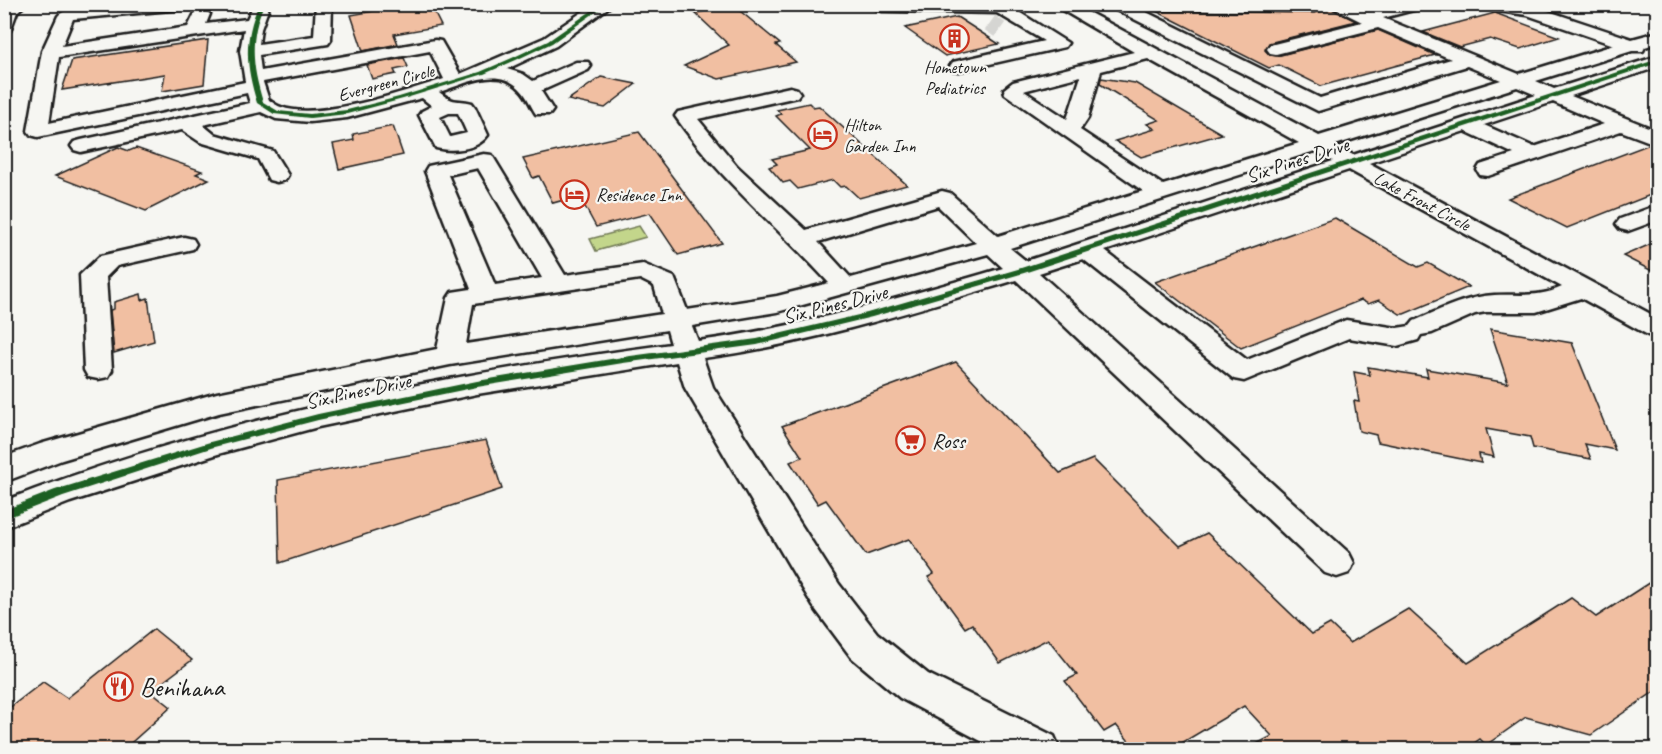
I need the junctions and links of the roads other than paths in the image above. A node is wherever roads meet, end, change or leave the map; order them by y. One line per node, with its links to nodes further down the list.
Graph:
1 (182, 4): 23 (street)
2 (324, 4): 26 (street)
3 (605, 4): 34 (street, Evergreen Circle)
4 (1060, 4): 15 (street, Lake Front Circle)
5 (1334, 4): 16 (street)
6 (1419, 4): 16 (street)
7 (1483, 4): 30 (street)
8 (263, 5): 17 (street)
9 (882, 6): 12 (street)
10 (1008, 6): 12 (street); 24 (street)
11 (1127, 6): 15 (street); 29 (street)
12 (980, 8): 18 (street)
13 (11, 9): 19 (street)
14 (203, 9): 20 (street); 23 (street)
15 (1082, 16): 27 (street, Lake Front Circle)
16 (1372, 20): 25 (street); 29 (street)
17 (254, 23): 20 (street); 26 (street)
18 (990, 23)
19 (4, 27)
20 (195, 31): 23 (street)
21 (1008, 35): 24 (street)
22 (1658, 37): 30 (street, Six Pines Drive)
23 (54, 45): 37 (street)
24 (1032, 49): 32 (street)
25 (1276, 49)
26 (249, 51): 37 (street)
27 (1150, 53): 33 (street); 50 (street, Lake Front Circle)
28 (1658, 54): 30 (street)
29 (1467, 60): 35 (street)
30 (1645, 63): 35 (street, Six Pines Drive); 41 (street, Six Pines Drive)
31 (582, 66): 38 (street)
32 (959, 66)
33 (1093, 67): 48 (street); 48 (street)
34 (490, 70): 36 (street, Evergreen Circle); 38 (street)
35 (1515, 80): 41 (street); 50 (street, Six Pines Drive)
36 (455, 81): 37 (street); 39 (street, Evergreen Circle)
37 (253, 82): 42 (street)
38 (531, 87): 44 (street)
39 (424, 91): 42 (street, Evergreen Circle); 43 (street)
40 (790, 93): 59 (street)
41 (1552, 95): 46 (street, Six Pines Drive); 47 (street)
42 (264, 106): 45 (street)
43 (446, 107)
44 (543, 110)
45 (186, 123): 51 (street); 55 (street)
46 (1466, 124): 52 (street); 53 (street, Six Pines Drive)
47 (1622, 124): 49 (street); 52 (street)
48 (1061, 126): 56 (street)
49 (1658, 139)
50 (1316, 144): 53 (street, Lake Front Circle); 56 (street, Six Pines Drive)
51 (81, 146)
52 (1533, 155): 54 (street)
53 (1348, 162): 62 (street, Six Pines Drive); 66 (street, Lake Front Circle)
54 (1488, 170)
55 (277, 176)
56 (1160, 193): 61 (street, Six Pines Drive)
57 (1658, 212): 58 (street)
58 (1628, 224)
59 (802, 239): 61 (street); 65 (street)
60 (184, 244): 71 (street)
61 (994, 245): 63 (street); 65 (street, Six Pines Drive)
62 (1086, 249): 63 (street, Six Pines Drive); 66 (street)
63 (1021, 270): 69 (street, Six Pines Drive); 76 (street)
64 (558, 284): 67 (street); 67 (street); 69 (street)
65 (846, 286): 69 (street, Six Pines Drive)
66 (1582, 288): 68 (street, Lake Front Circle)
67 (486, 295): 70 (street)
68 (1658, 329)
69 (681, 336): 70 (street, Six Pines Drive); 73 (street, Six Pines Drive); 77 (street)
70 (450, 356): 72 (street, Six Pines Drive)
71 (98, 370)
72 (217, 403): 73 (street); 74 (street, Six Pines Drive)
73 (213, 444): 75 (street, Six Pines Drive)
74 (4, 470)
75 (4, 515)
76 (1337, 563)
77 (1040, 750)

